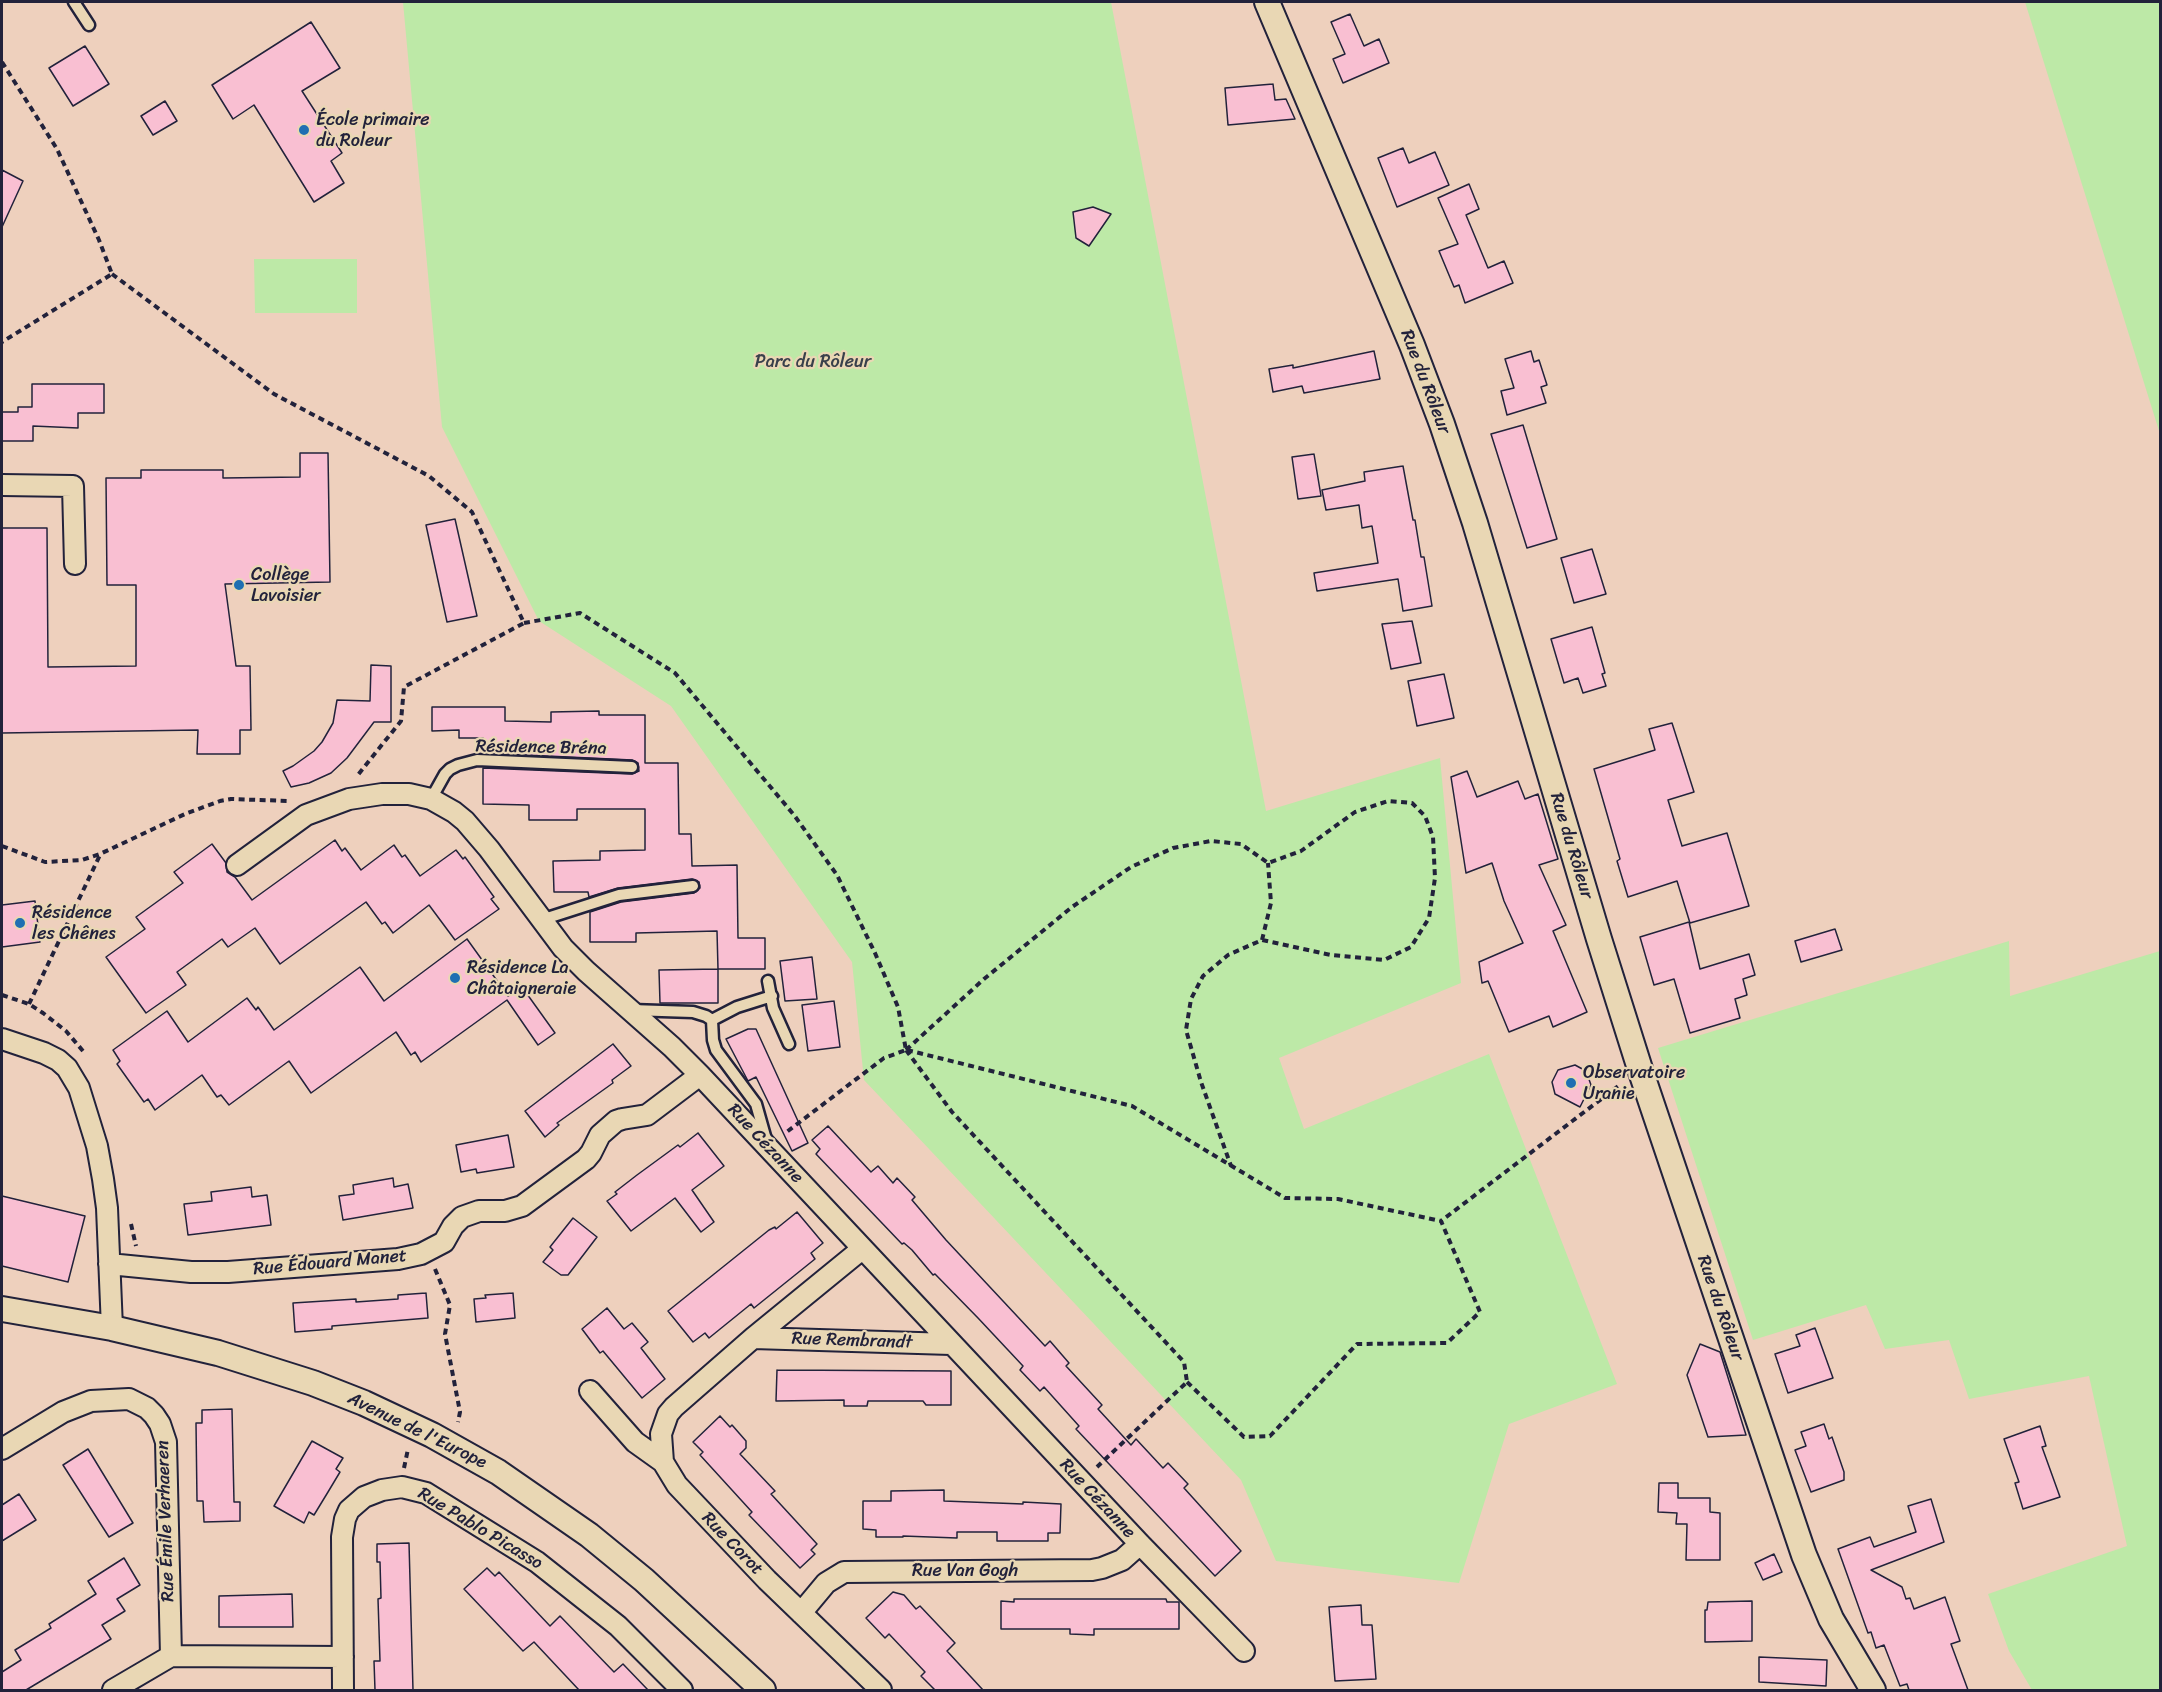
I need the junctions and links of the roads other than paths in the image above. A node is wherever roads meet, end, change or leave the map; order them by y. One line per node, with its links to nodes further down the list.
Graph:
1 (74, 2): 3 (lane)
2 (1267, 2): 38 (street, Rue du Rôleur)
3 (89, 26)
4 (2, 485): 5 (street)
5 (75, 564)
6 (632, 766): 7 (lane, Résidence Bréna)
7 (430, 799): 8 (street, Rue Cézanne); 10 (street, Rue Cézanne)
8 (237, 865)
9 (693, 886): 10 (lane)
10 (542, 920): 13 (street, Rue Cézanne)
11 (768, 981): 12 (lane)
12 (772, 996): 14 (lane); 16 (lane)
13 (631, 1010): 14 (lane); 17 (street, Rue Cézanne)
14 (712, 1020): 18 (lane)
15 (2, 1039): 20 (street)
16 (789, 1044)
17 (700, 1075): 18 (street, Rue Cézanne); 20 (street, Rue Édouard Manet)
18 (768, 1146): 19 (street, Rue Cézanne)
19 (862, 1249): 23 (street, Rue Rembrandt); 24 (street, Rue Cézanne)
20 (109, 1264): 22 (street)
21 (2, 1309): 22 (street, Avenue de l'Europe)
22 (112, 1328): 36 (street, Avenue de l'Europe)
23 (753, 1338): 24 (street, Rue Rembrandt); 27 (street, Rue Rembrandt)
24 (951, 1344): 28 (street, Rue Cézanne)
25 (590, 1391): 27 (street, Rue Corot)
26 (2, 1449): 31 (street, Rue Émile Verhaeren)
27 (663, 1462): 29 (street, Rue Corot)
28 (1140, 1545): 29 (street, Rue Van Gogh); 30 (street, Rue Cézanne)
29 (801, 1613): 37 (street, Rue Corot)
30 (1244, 1652)
31 (171, 1656): 32 (street); 33 (street)
32 (343, 1657): 34 (street, Rue Pablo Picasso); 35 (street, Rue Pablo Picasso)
33 (113, 1690)
34 (343, 1690)
35 (682, 1690)
36 (763, 1690)
37 (882, 1690)
38 (1873, 1690)

